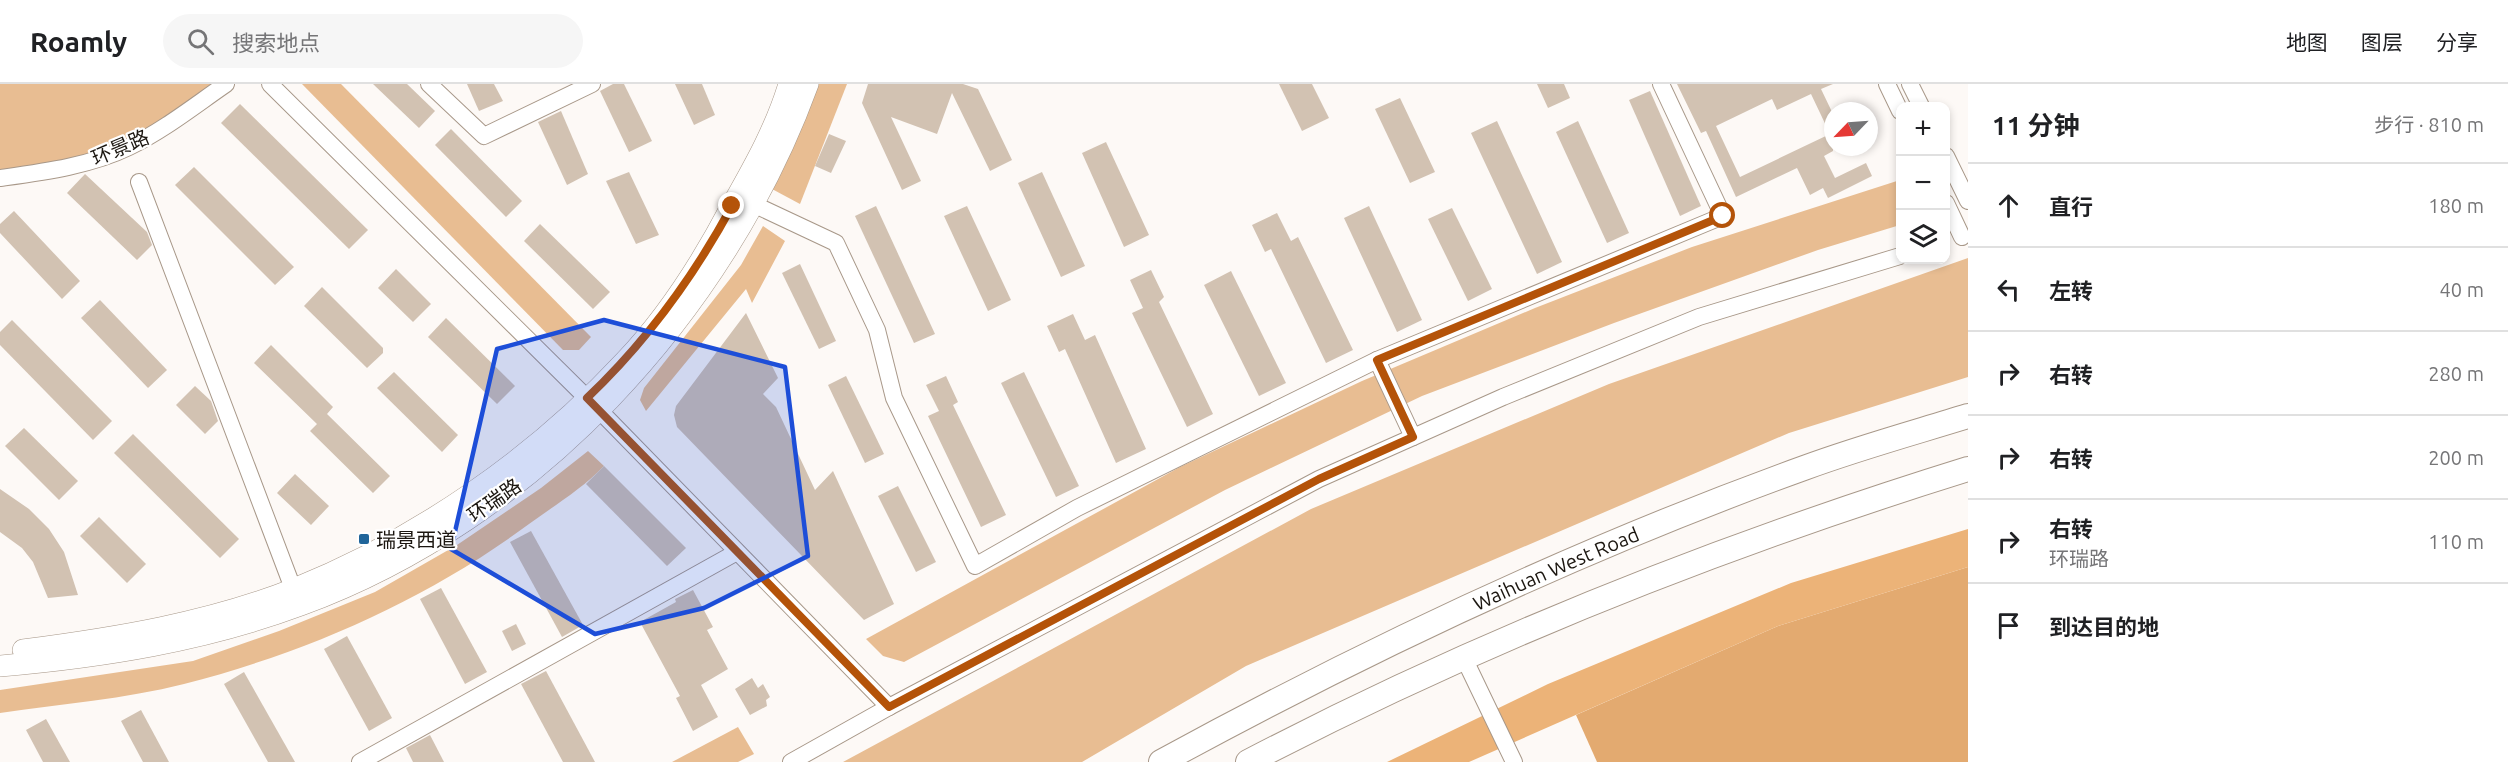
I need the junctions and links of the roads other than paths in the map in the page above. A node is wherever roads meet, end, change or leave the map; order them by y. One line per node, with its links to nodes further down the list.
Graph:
1 (226, 84): 13 (street, 环景路)
2 (270, 84): 22 (street)
3 (429, 84): 4 (street)
4 (592, 84)
5 (789, 84): 22 (main road, 环瑞路)
6 (808, 84): 16 (main road, 环瑞路)
7 (1661, 84): 21 (street)
8 (1887, 84): 11 (street)
9 (1910, 84): 10 (street)
10 (1919, 102)
11 (1896, 103)
12 (1950, 164): 15 (street)
13 (0, 178)
14 (139, 182): 27 (street)
15 (1968, 201)
16 (753, 204): 21 (street); 22 (main road, 环瑞路)
17 (1950, 210): 18 (street)
18 (1965, 236): 19 (street)
19 (1950, 241)
20 (1896, 257): 24 (street)
21 (1377, 360): 24 (street)
22 (593, 404): 26 (street); 27 (main road, 环瑞路)
23 (1968, 416): 34 (highway, Waihuan West Road)
24 (1413, 437): 31 (street)
25 (1968, 469): 29 (highway)
26 (737, 552): 31 (street); 32 (street)
27 (297, 597): 28 (main road, 环瑞路); 30 (main road, 环瑞路)
28 (0, 652)
29 (1463, 656): 35 (highway); 36 (street)
30 (0, 666)
31 (889, 707): 33 (street)
32 (360, 762)
33 (791, 762)
34 (1161, 762)
35 (1248, 762)
36 (1514, 762)

